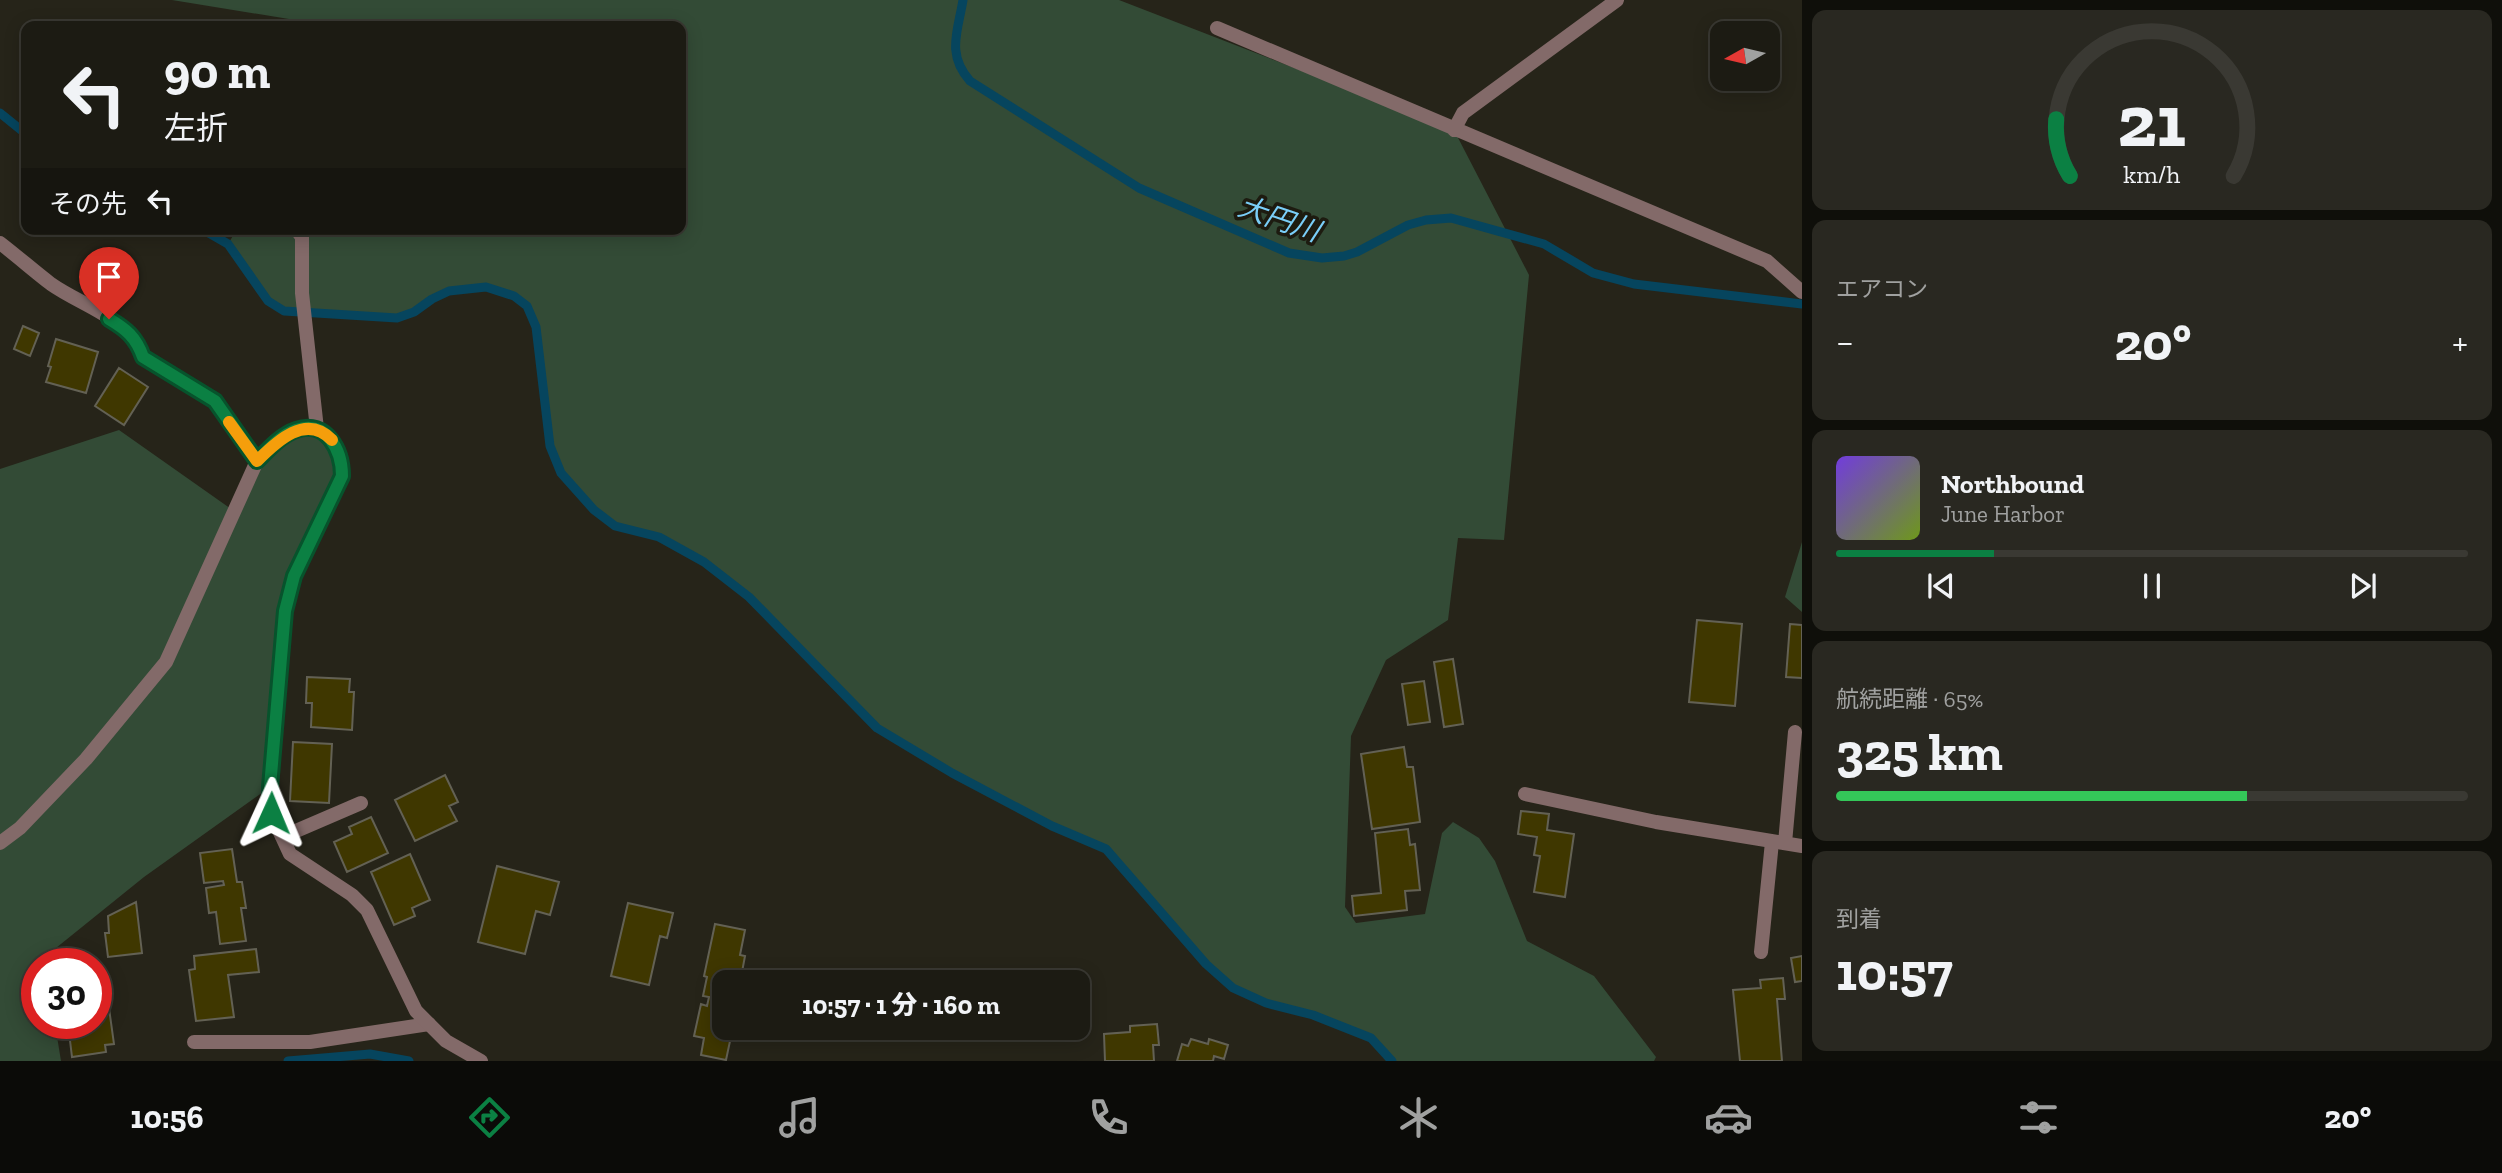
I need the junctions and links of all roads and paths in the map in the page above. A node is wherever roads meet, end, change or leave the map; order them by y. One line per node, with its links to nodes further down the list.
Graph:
1 (1617, 0): 3 (street)
2 (1217, 28): 3 (street)
3 (1454, 130): 6 (street)
4 (300, 235): 7 (street)
5 (0, 243): 8 (street)
6 (1801, 291)
7 (317, 429): 8 (street); 12 (street)
8 (257, 461): 13 (street)
9 (1795, 732): 14 (street)
10 (1525, 794): 14 (street)
11 (362, 803): 12 (street)
12 (282, 837): 17 (street)
13 (0, 843)
14 (1778, 843): 15 (street); 16 (street)
15 (1802, 846)
16 (1761, 952)
17 (429, 1024): 18 (street); 19 (street)
18 (194, 1042)
19 (481, 1061)

